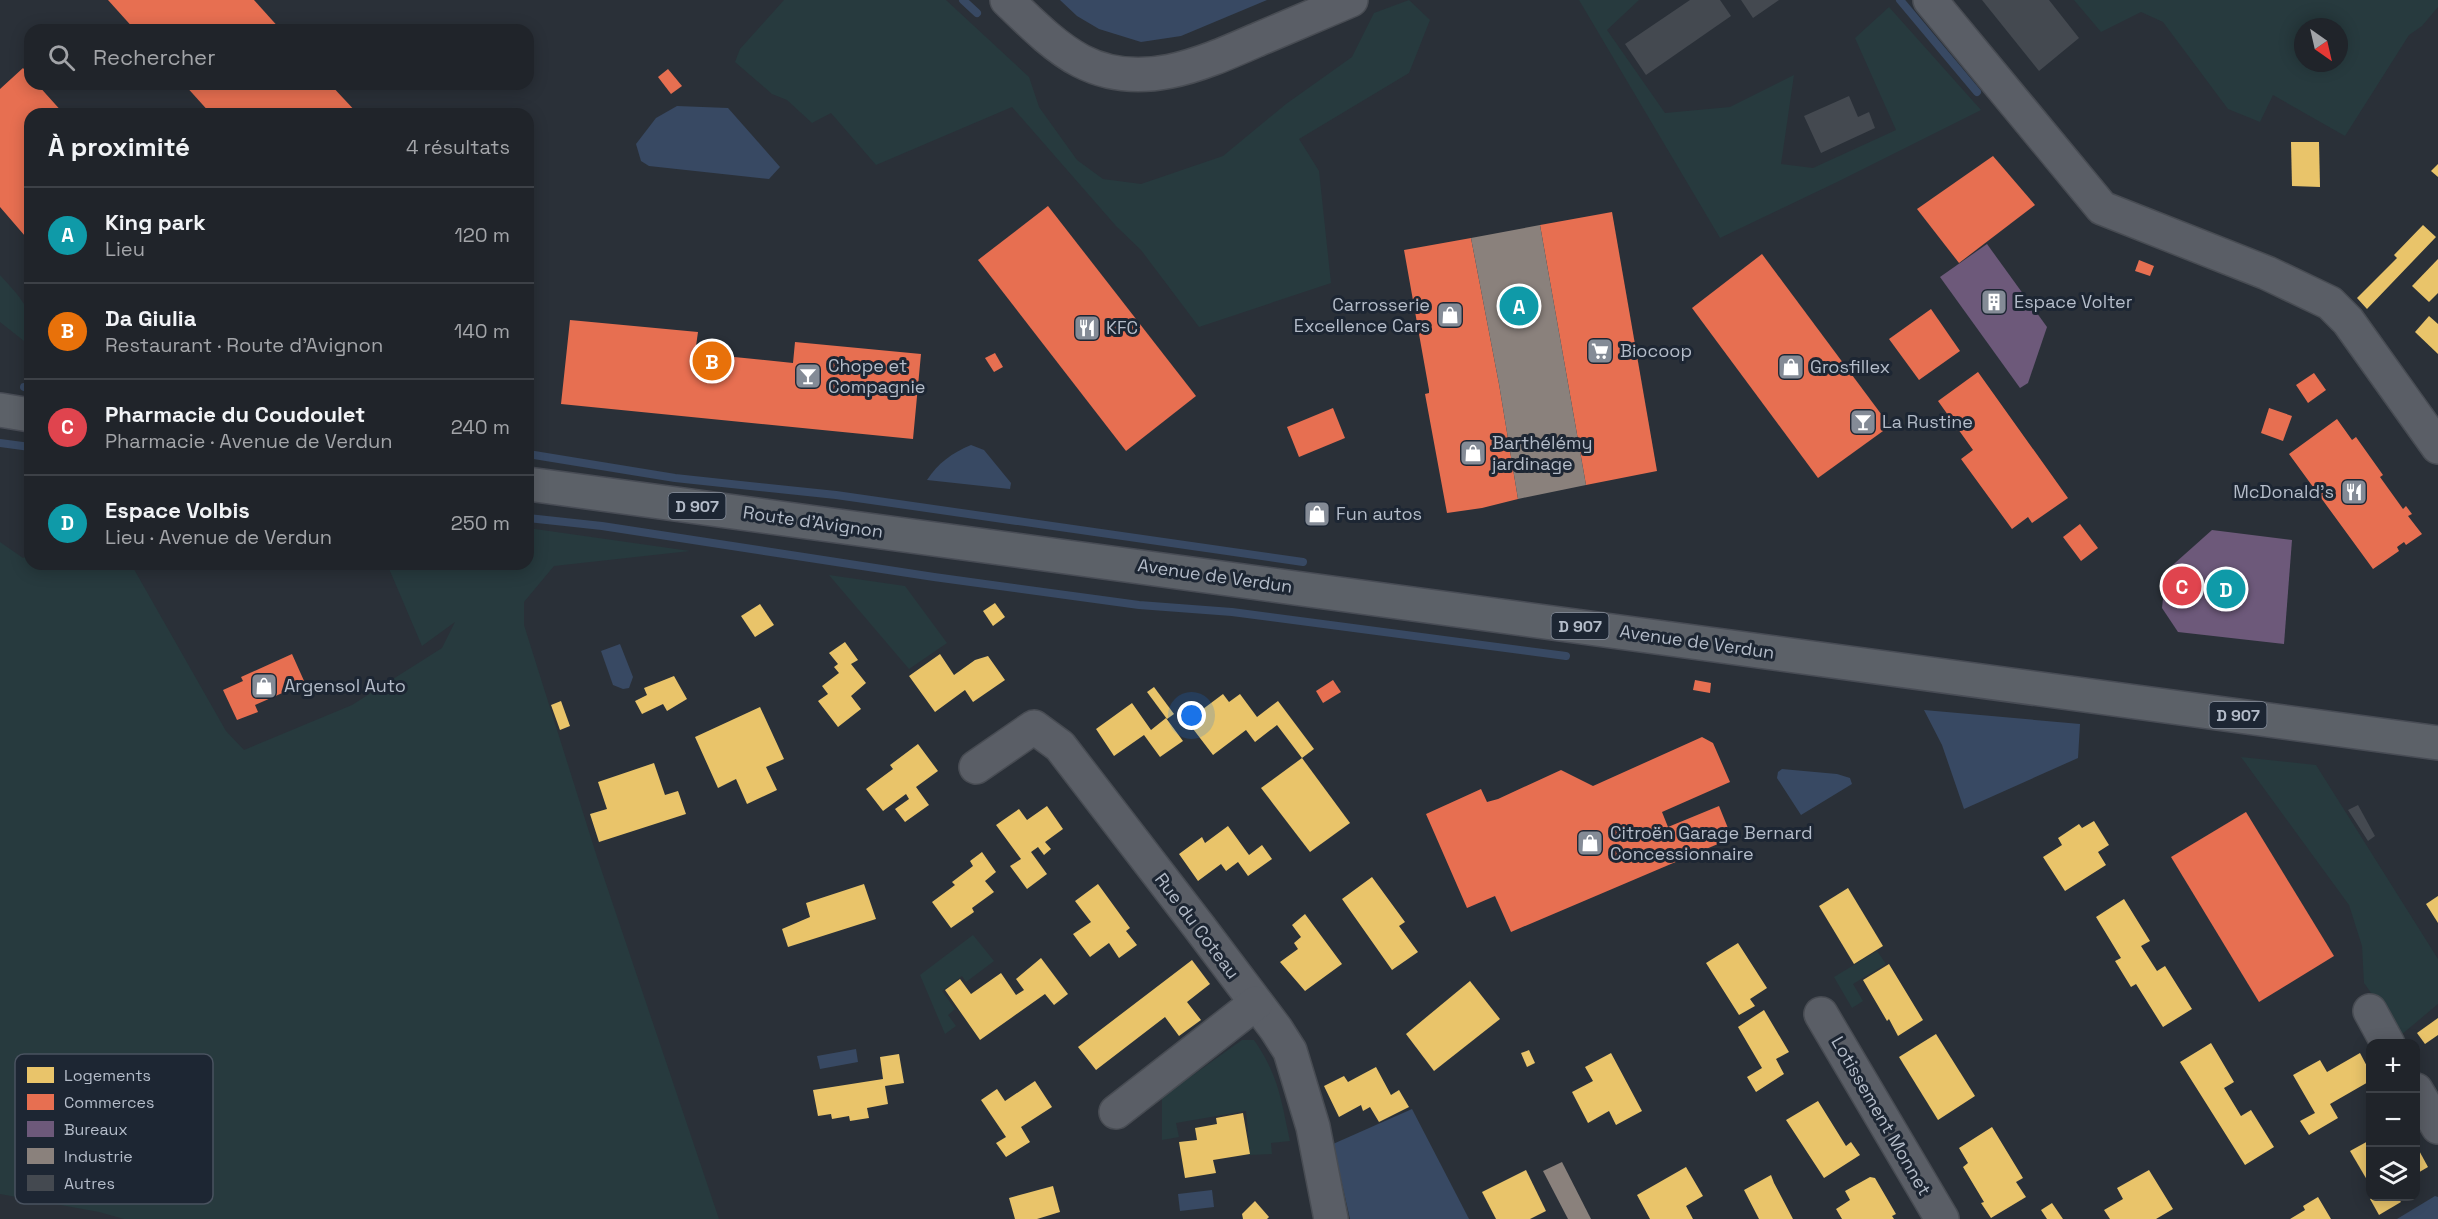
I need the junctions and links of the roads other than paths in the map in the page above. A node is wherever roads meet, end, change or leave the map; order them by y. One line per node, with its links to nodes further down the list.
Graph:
1 (1007, 0): 2 (street)
2 (1351, 0)
3 (1930, 0): 6 (street)
4 (0, 410): 5 (main road)
5 (24, 414)
6 (2438, 447)
7 (534, 485): 8 (main road, Route d'Avignon / D 907)
8 (955, 542): 9 (main road, Avenue de Verdun / D 907)
9 (2438, 742)
10 (976, 767): 11 (street, Rue du Coteau)
11 (1256, 1003): 16 (street); 18 (street, Rue du Coteau)
12 (2370, 1011): 14 (street)
13 (1821, 1014): 19 (street, Lotissement Monnet)
14 (2385, 1039)
15 (2417, 1093): 17 (street)
16 (1116, 1112)
17 (2438, 1127)
18 (1331, 1219)
19 (1942, 1219)

